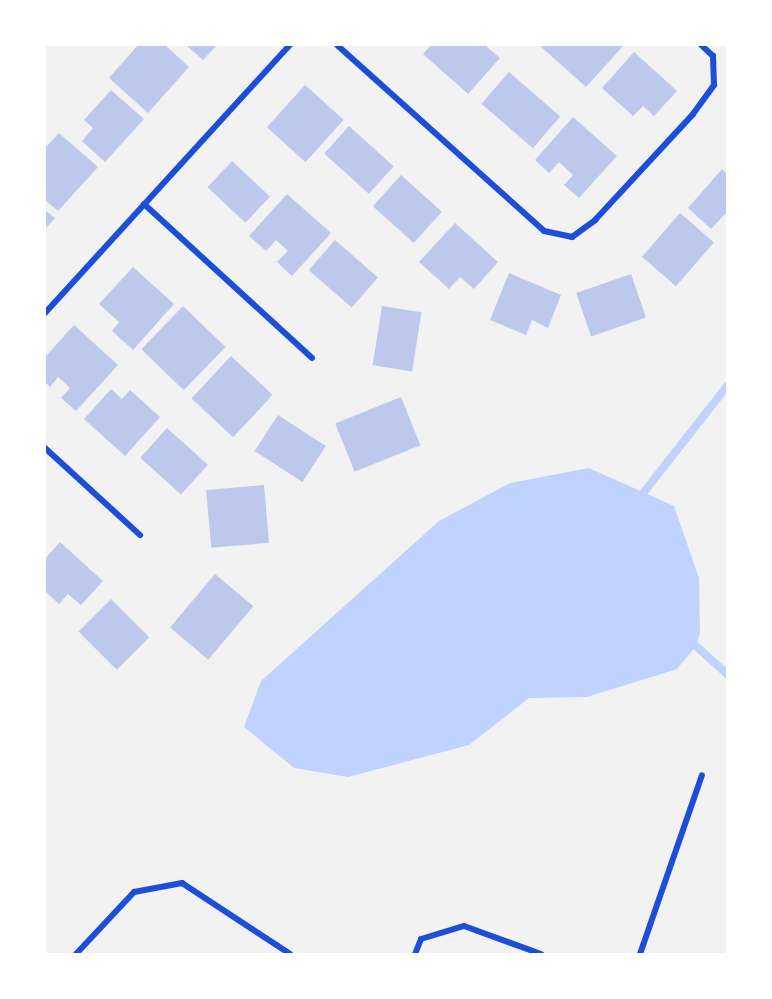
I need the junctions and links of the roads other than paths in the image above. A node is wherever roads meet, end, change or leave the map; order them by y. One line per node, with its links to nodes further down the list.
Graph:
1 (290, 45): 4 (street)
2 (338, 45): 3 (street)
3 (701, 45)
4 (144, 204): 5 (street); 6 (street)
5 (45, 313)
6 (312, 358)
7 (45, 448): 8 (street)
8 (140, 535)
9 (702, 774): 14 (street)
10 (76, 954): 11 (street)
11 (290, 954)
12 (415, 954): 13 (street)
13 (541, 954)
14 (640, 954)

